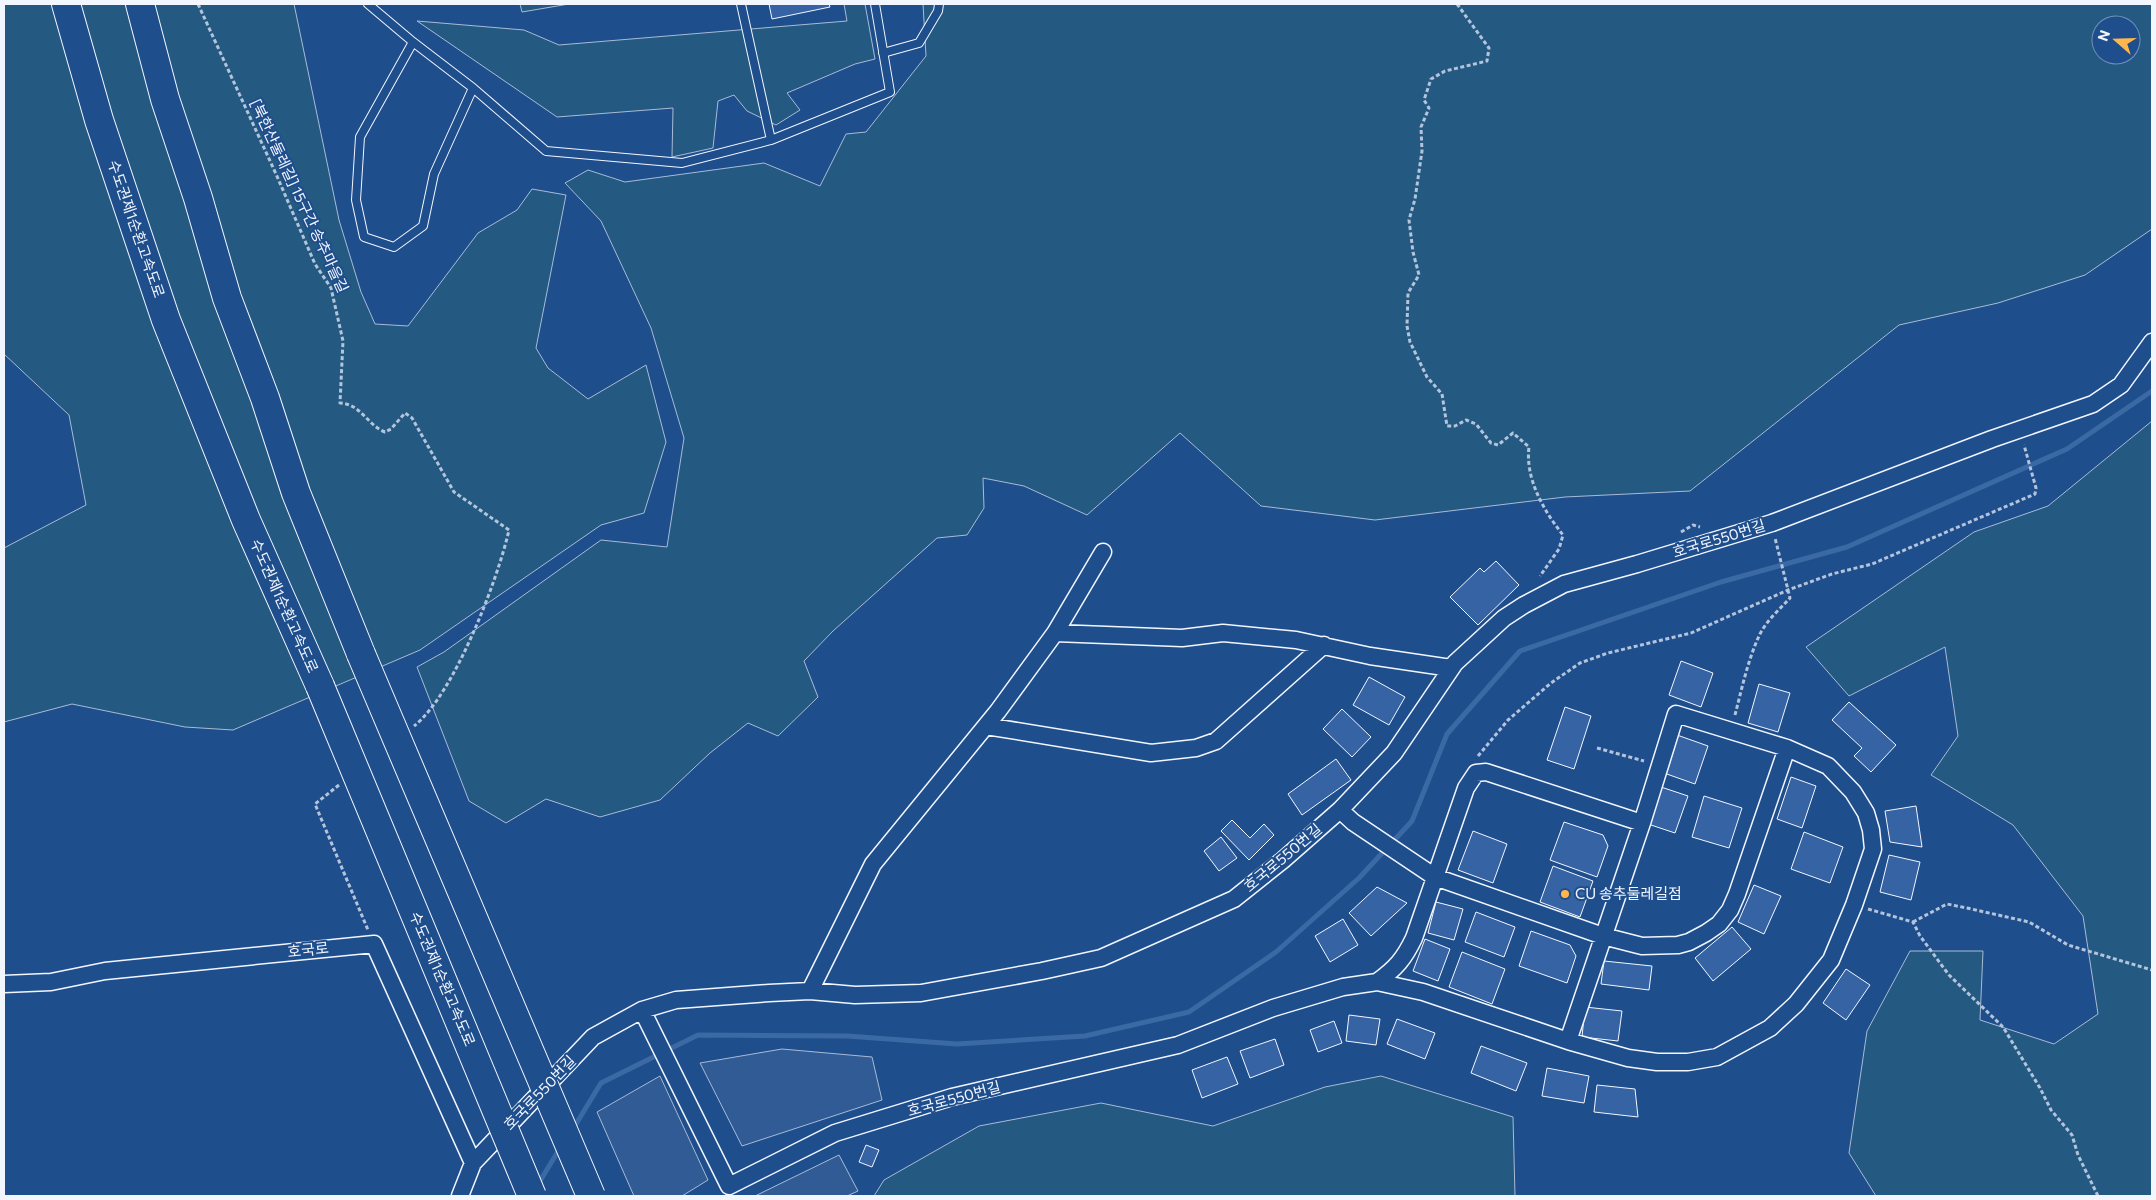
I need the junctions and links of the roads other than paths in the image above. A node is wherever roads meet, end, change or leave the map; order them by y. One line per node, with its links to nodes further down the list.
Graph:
1 (66, 4): 29 (highway, 수도권제1순환고속도로, bridge)
2 (140, 4): 30 (highway, bridge)
3 (368, 4): 7 (lane)
4 (741, 4): 10 (lane)
5 (875, 4): 8 (lane)
6 (939, 4): 8 (lane)
7 (413, 42): 9 (lane); 9 (lane)
8 (883, 53): 10 (lane)
9 (473, 88): 10 (lane)
10 (770, 140)
11 (2152, 342): 15 (street, 호국로550번길)
12 (1103, 552): 13 (street)
13 (1055, 633): 14 (street); 16 (street)
14 (1324, 645): 15 (street); 16 (street)
15 (1451, 668): 18 (street, 호국로550번길)
16 (986, 726): 24 (street)
17 (1787, 748): 19 (street, 호국로550번길); 21 (street); 26 (street, 호국로550번길)
18 (1340, 810): 20 (street); 24 (street, 호국로550번길)
19 (1642, 823): 20 (street); 21 (street, 호국로550번길)
20 (1435, 877): 21 (street); 22 (street)
21 (1603, 936): 26 (street, 호국로550번길)
22 (1377, 982): 25 (street, 호국로550번길); 26 (street, 호국로550번길)
23 (4, 984): 27 (street, 호국로)
24 (810, 991): 25 (street, 호국로550번길)
25 (642, 1010): 27 (street, 호국로550번길)
26 (1568, 1041)
27 (473, 1163): 28 (street, 호국로550번길)
28 (460, 1196)
29 (532, 1196)
30 (591, 1196)

